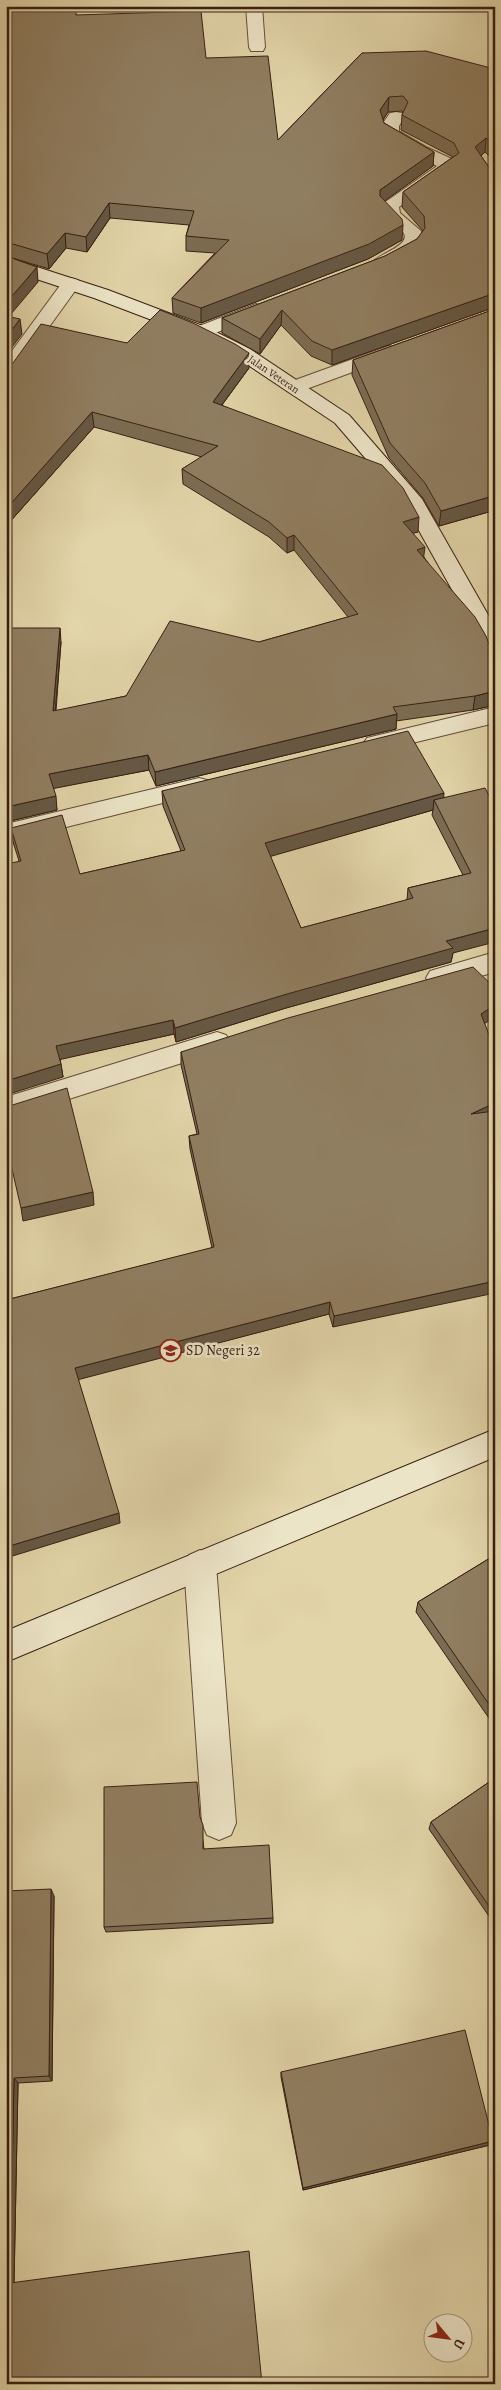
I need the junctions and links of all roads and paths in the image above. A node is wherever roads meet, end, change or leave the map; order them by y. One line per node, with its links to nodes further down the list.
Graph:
1 (254, 6): 2 (street)
2 (257, 47)
3 (396, 116): 5 (street)
4 (6, 263): 6 (street, Jalan Veteran)
5 (367, 268)
6 (72, 284): 8 (street, Jalan Veteran); 10 (street)
7 (272, 304): 8 (street)
8 (202, 332): 11 (street, Jalan Veteran)
9 (403, 347): 11 (street)
10 (6, 373)
11 (294, 387): 12 (street, Jalan Veteran)
12 (495, 647)
13 (495, 714): 14 (street)
14 (353, 749)
15 (219, 781): 16 (street)
16 (6, 833)
17 (495, 962): 18 (street)
18 (419, 983)
19 (240, 1035): 20 (street)
20 (6, 1108)
21 (495, 1443): 22 (street)
22 (200, 1565): 23 (street); 24 (street)
23 (6, 1647)
24 (219, 1822)

